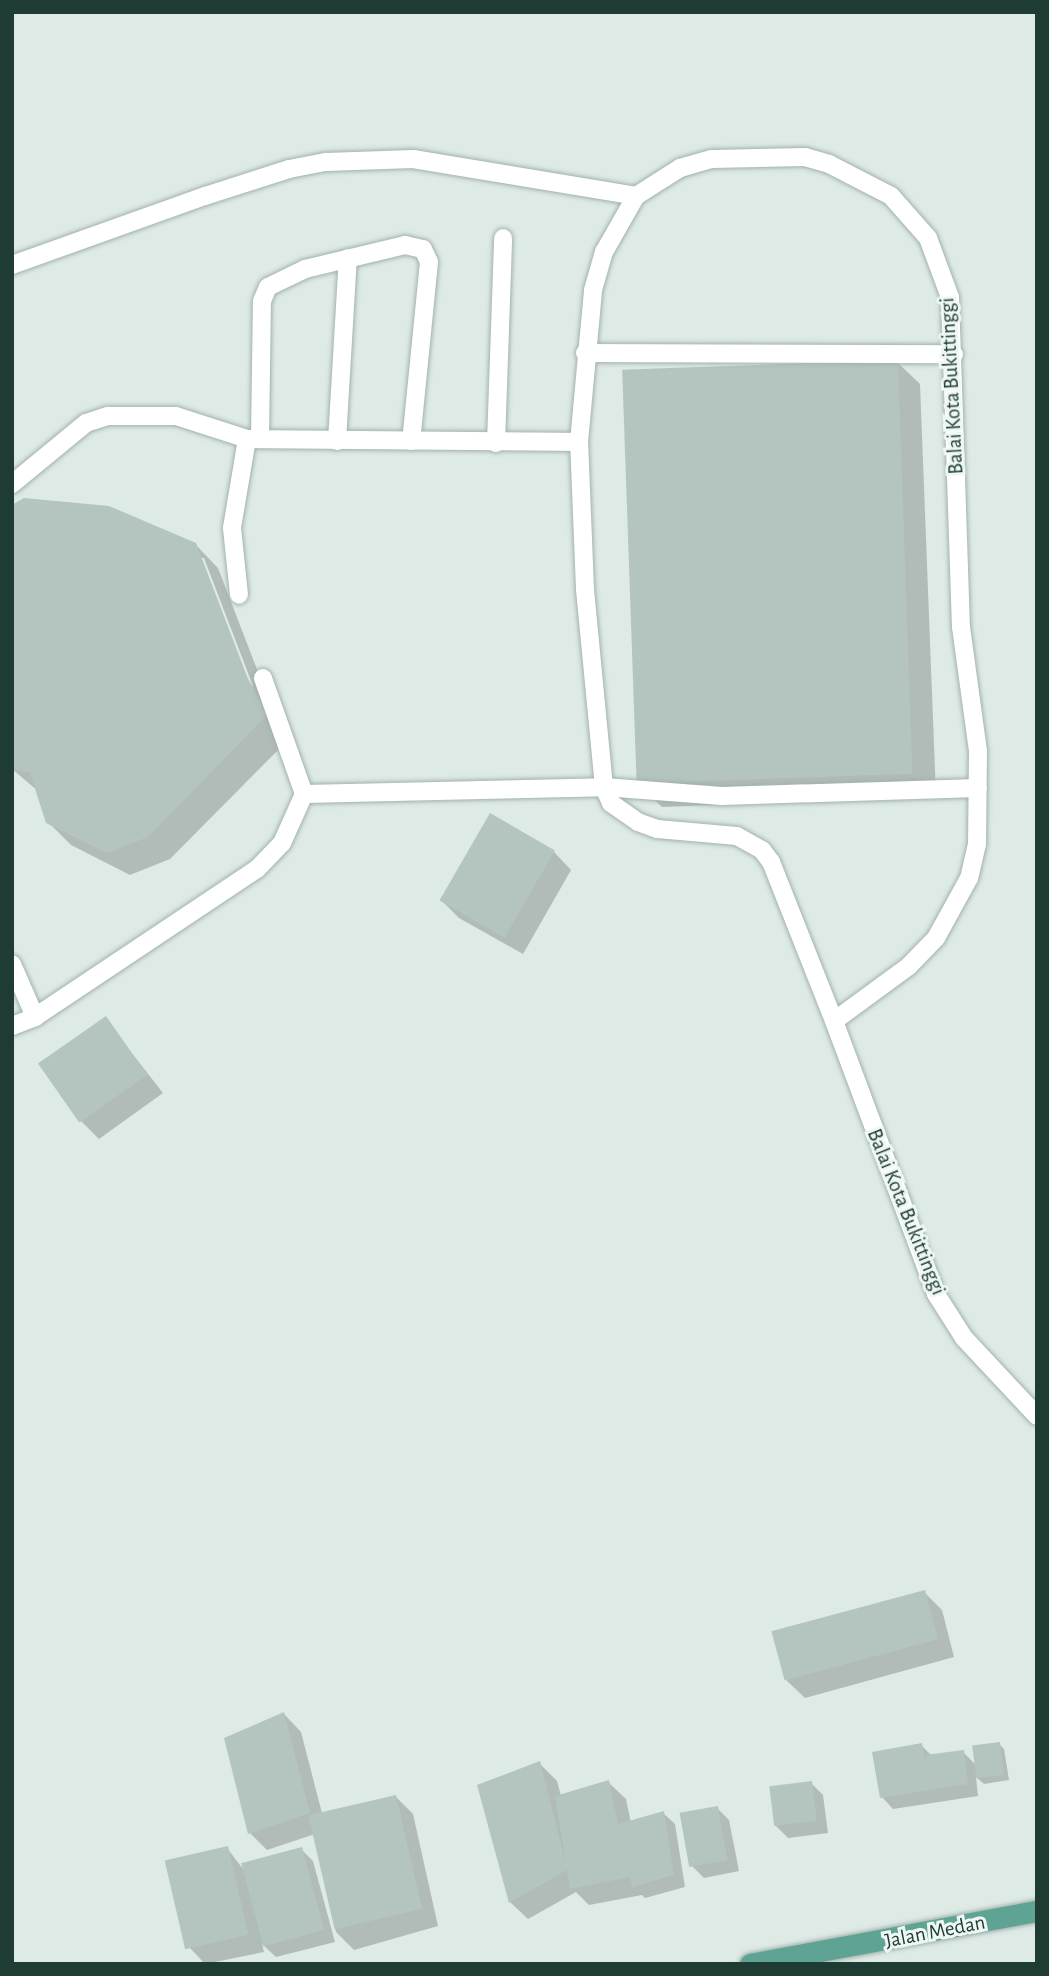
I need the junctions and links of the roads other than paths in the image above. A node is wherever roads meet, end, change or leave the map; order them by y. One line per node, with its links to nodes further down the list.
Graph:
1 (636, 195): 4 (lane); 5 (lane, Balai Kota Bukittinggi); 6 (lane, Balai Kota Bukittinggi)
2 (503, 238): 11 (lane)
3 (348, 258): 7 (lane); 8 (lane); 9 (lane)
4 (12, 265)
5 (585, 353): 6 (lane); 10 (lane, Balai Kota Bukittinggi)
6 (954, 354): 16 (lane, Balai Kota Bukittinggi)
7 (254, 439): 9 (lane); 12 (lane); 13 (lane)
8 (411, 441): 9 (lane); 11 (lane)
9 (337, 442)
10 (579, 442): 11 (lane); 15 (lane, Balai Kota Bukittinggi)
11 (496, 443)
12 (12, 484)
13 (239, 595)
14 (263, 678): 17 (lane)
15 (604, 787): 16 (lane); 17 (lane); 20 (lane, Balai Kota Bukittinggi)
16 (978, 788): 20 (lane, Balai Kota Bukittinggi)
17 (304, 794): 19 (lane)
18 (12, 964): 19 (lane)
19 (36, 1017): 21 (lane)
20 (834, 1021): 22 (lane, Balai Kota Bukittinggi)
21 (12, 1026)
22 (1037, 1416)
23 (1037, 1911): 24 (main road, Jalan Medan)
24 (750, 1964)

